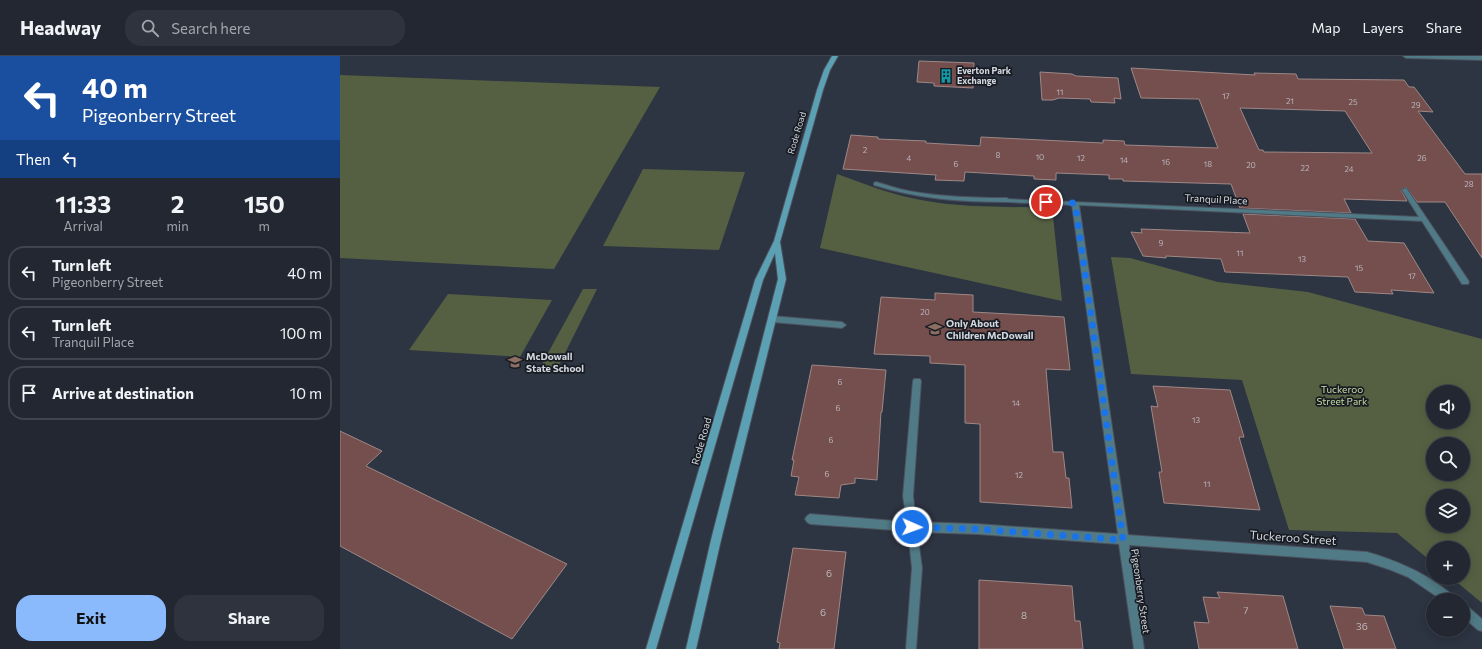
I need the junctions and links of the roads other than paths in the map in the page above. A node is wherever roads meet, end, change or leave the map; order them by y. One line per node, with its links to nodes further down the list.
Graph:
1 (836, 56): 8 (main road, Rode Road)
2 (1406, 56): 3 (street)
3 (1482, 58)
4 (876, 184): 6 (street, Tranquil Place)
5 (1405, 190): 7 (street)
6 (1075, 203): 7 (street, Tranquil Place); 15 (street, Pigeonberry Street)
7 (1424, 219): 9 (street)
8 (777, 241): 10 (main road, Rode Road); 19 (main road, Rode Road)
9 (1465, 282)
10 (772, 320): 11 (street); 20 (main road, Rode Road)
11 (842, 325)
12 (917, 381): 14 (street)
13 (810, 519): 14 (street, Tuckeroo Street)
14 (912, 527): 15 (street, Tuckeroo Street); 21 (street)
15 (1123, 540): 16 (street, Tuckeroo Street); 22 (street, Pigeonberry Street)
16 (1442, 593)
17 (1470, 616): 18 (street)
18 (1482, 626)
19 (651, 649)
20 (691, 649)
21 (911, 649)
22 (1139, 649)

